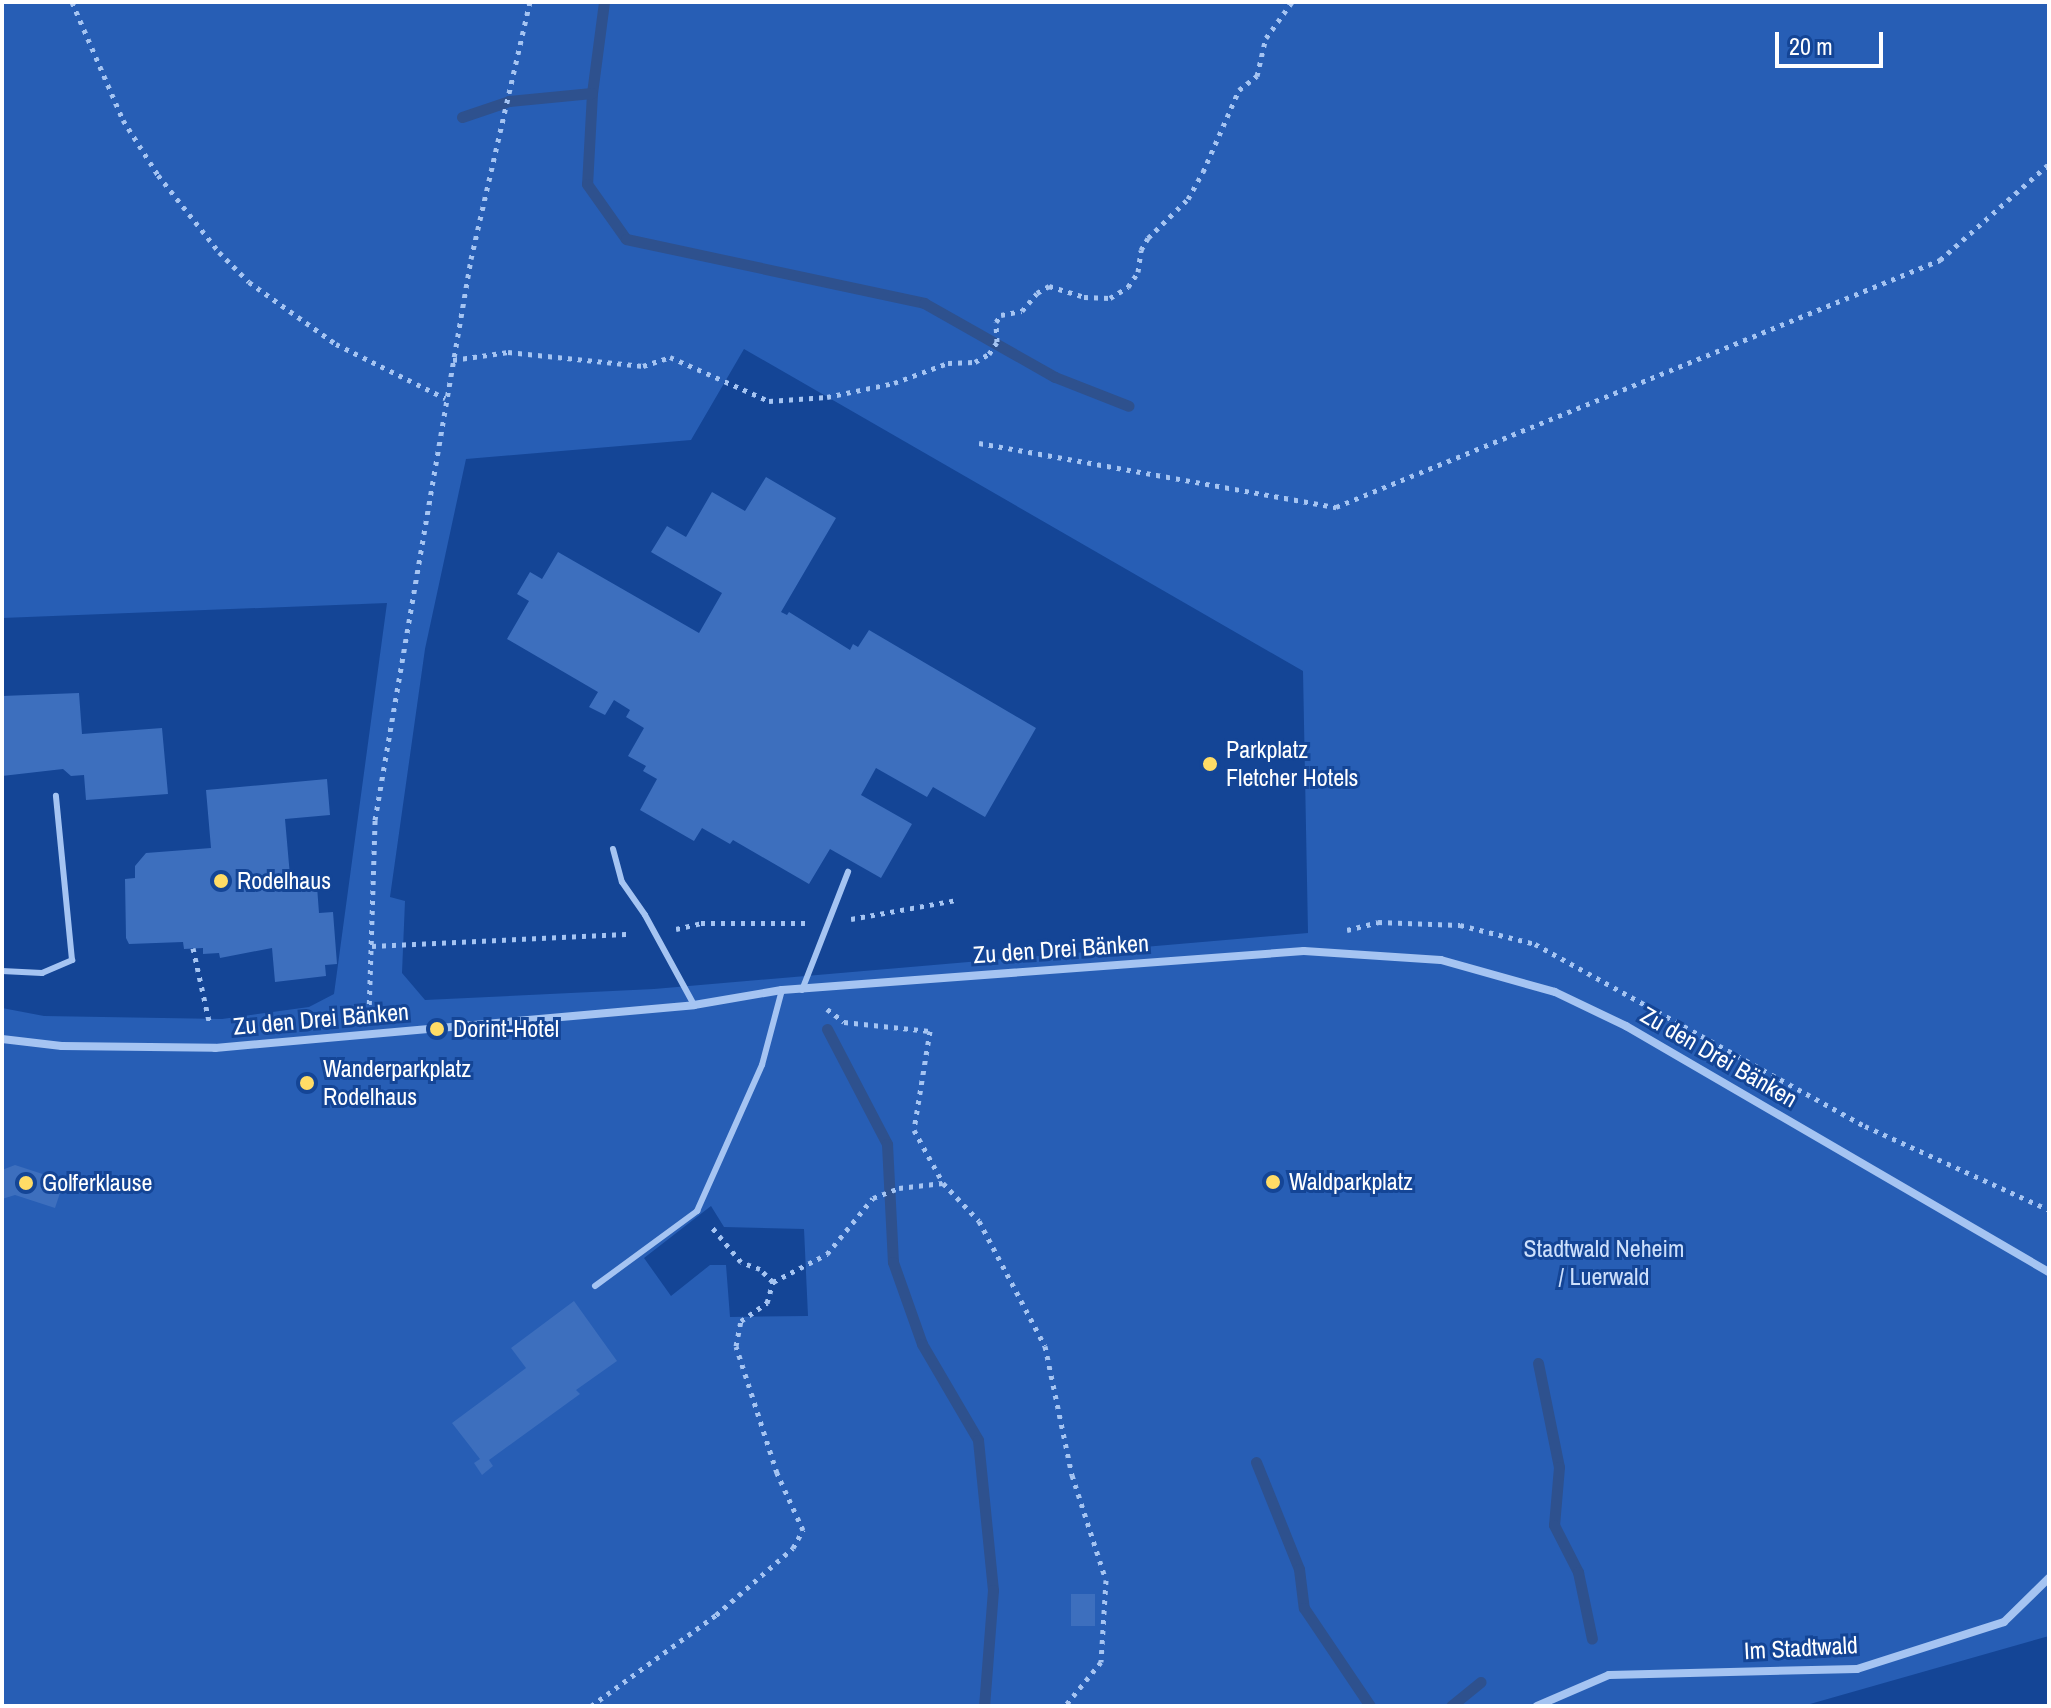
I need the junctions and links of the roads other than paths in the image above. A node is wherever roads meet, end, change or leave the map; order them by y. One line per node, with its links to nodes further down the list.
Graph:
1 (56, 796): 4 (lane)
2 (613, 849): 7 (lane)
3 (848, 872): 6 (lane)
4 (2, 971)
5 (782, 990): 6 (street, Zu den Drei Bänken); 7 (street, Zu den Drei Bänken); 10 (lane)
6 (802, 990): 9 (street, Zu den Drei Bänken)
7 (694, 1005): 8 (street, Zu den Drei Bänken)
8 (2, 1039)
9 (2049, 1272)
10 (595, 1286)
11 (2049, 1578): 12 (street, Im Stadtwald)
12 (1537, 1706)

